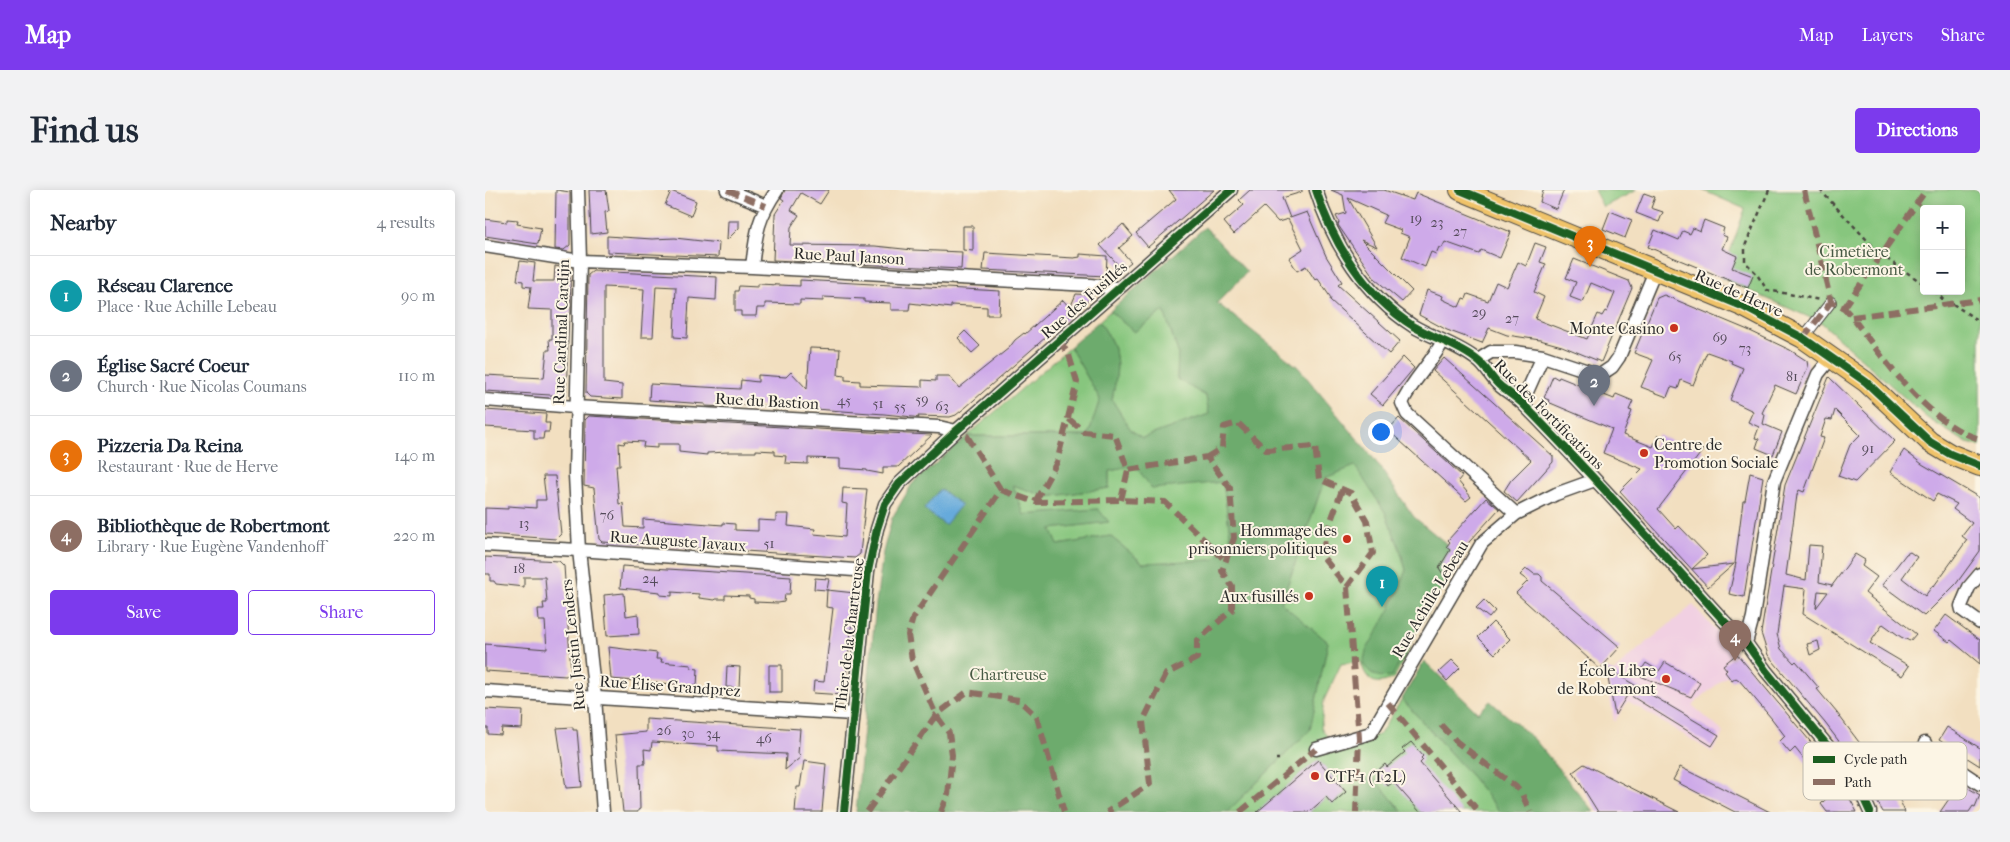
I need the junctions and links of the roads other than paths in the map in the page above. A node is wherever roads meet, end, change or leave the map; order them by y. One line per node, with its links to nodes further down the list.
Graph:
1 (578, 190): 9 (street, Rue Cardinal Cardijn)
2 (727, 190): 7 (street)
3 (777, 190): 7 (street)
4 (1231, 190): 12 (street, Rue des Fusillés)
5 (1316, 190): 15 (street, Rue des Fortifications)
6 (1460, 190): 11 (main road, Rue de Herve)
7 (766, 206): 10 (street)
8 (485, 246): 9 (street, Rue Paul Janson)
9 (580, 261): 10 (street, Rue Paul Janson); 21 (street, Rue Cardinal Cardijn)
10 (752, 268): 12 (street, Rue Paul Janson)
11 (1655, 270): 14 (main road, Rue de Herve); 16 (street)
12 (1117, 288): 22 (street, Rue des Fusillés)
13 (1831, 302): 14 (street)
14 (1803, 338): 17 (main road, Rue de Herve)
15 (1443, 341): 18 (street, Rue des Fortifications); 26 (street)
16 (1543, 356): 18 (street); 20 (street)
17 (1832, 357): 23 (main road, Rue de Herve); 32 (street)
18 (1478, 360): 20 (street, Rue des Fortifications)
19 (485, 400): 21 (street, Rue du Bastion)
20 (1522, 403): 25 (street, Rue des Fortifications)
21 (575, 407): 22 (street, Rue du Bastion); 24 (street, Rue Cardinal Cardijn)
22 (956, 431): 29 (street, Thier de la Chartreuse)
23 (1980, 466)
24 (575, 475): 28 (street, Rue Justin Lenders)
25 (1595, 480): 26 (street, Rue Achille Lebeau); 32 (street, Rue des Fortifications)
26 (1517, 514): 37 (street, Rue Achille Lebeau)
27 (485, 545): 28 (street, Rue Auguste Javaux)
28 (579, 550): 29 (street, Rue Auguste Javaux); 34 (street, Rue Justin Lenders)
29 (868, 571): 35 (street, Thier de la Chartreuse)
30 (1980, 574): 31 (street)
31 (1980, 623)
32 (1746, 642): 36 (street, Rue des Fortifications)
33 (485, 691): 34 (street, Rue Élise Grandprez)
34 (595, 697): 35 (street, Rue Élise Grandprez); 41 (street, Rue Justin Lenders)
35 (853, 714): 42 (street, Thier de la Chartreuse)
36 (1824, 742)
37 (1316, 749)
38 (1967, 775): 39 (street)
39 (1980, 784)
40 (1865, 800): 43 (street, Rue des Fortifications)
41 (603, 812)
42 (844, 812)
43 (1870, 812)

